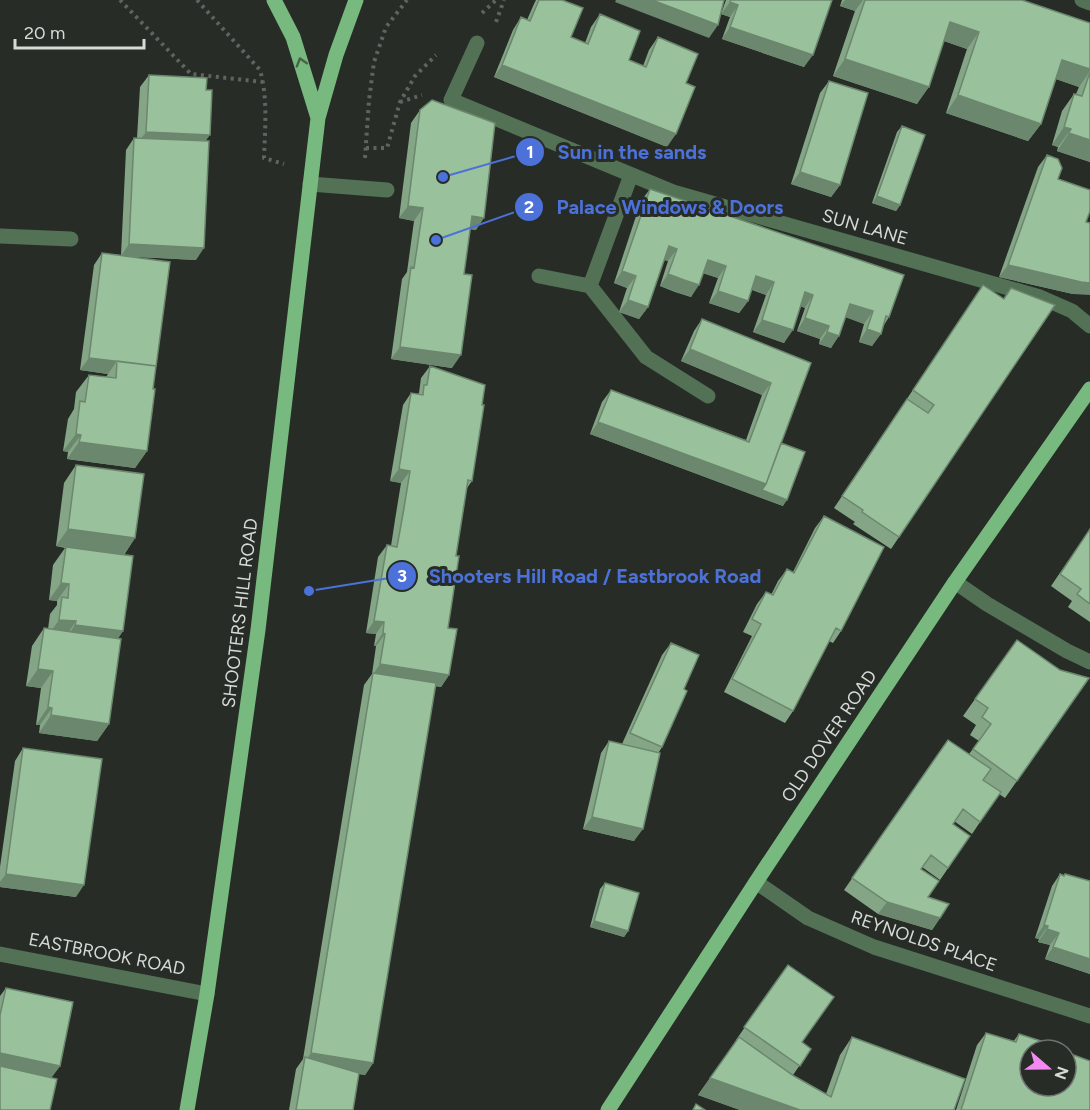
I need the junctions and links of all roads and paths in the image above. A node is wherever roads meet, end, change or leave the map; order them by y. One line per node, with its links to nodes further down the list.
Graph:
1 (120, 0): 9 (path)
2 (197, 0): 9 (path)
3 (274, 0): 10 (main road, SHOOTERS HILL ROAD, one-way to 3)
4 (357, 0): 10 (main road, SHOOTERS HILL ROAD)
5 (406, 0): 11 (path)
6 (1082, 0): 7 (street)
7 (1090, 3)
8 (477, 43): 14 (street, SUN LANE)
9 (264, 82): 15 (path)
10 (318, 118): 15 (main road, SHOOTERS HILL ROAD)
11 (366, 148): 12 (path); 13 (path)
12 (387, 148)
13 (365, 154)
14 (631, 175): 20 (street); 21 (street, SUN LANE)
15 (310, 178): 16 (street); 28 (main road, SHOOTERS HILL ROAD)
16 (387, 190)
17 (0, 236): 18 (street)
18 (71, 239)
19 (539, 276): 20 (street)
20 (590, 286): 23 (street)
21 (1090, 326)
22 (1090, 389): 24 (main road, OLD DOVER ROAD)
23 (708, 396)
24 (955, 582): 25 (street); 26 (main road, OLD DOVER ROAD)
25 (1090, 662)
26 (756, 882): 29 (street, REYNOLDS PLACE); 31 (main road, OLD DOVER ROAD)
27 (0, 954): 28 (street, EASTBROOK ROAD)
28 (207, 994): 30 (main road, SHOOTERS HILL ROAD)
29 (1090, 1016)
30 (187, 1110)
31 (608, 1110)

